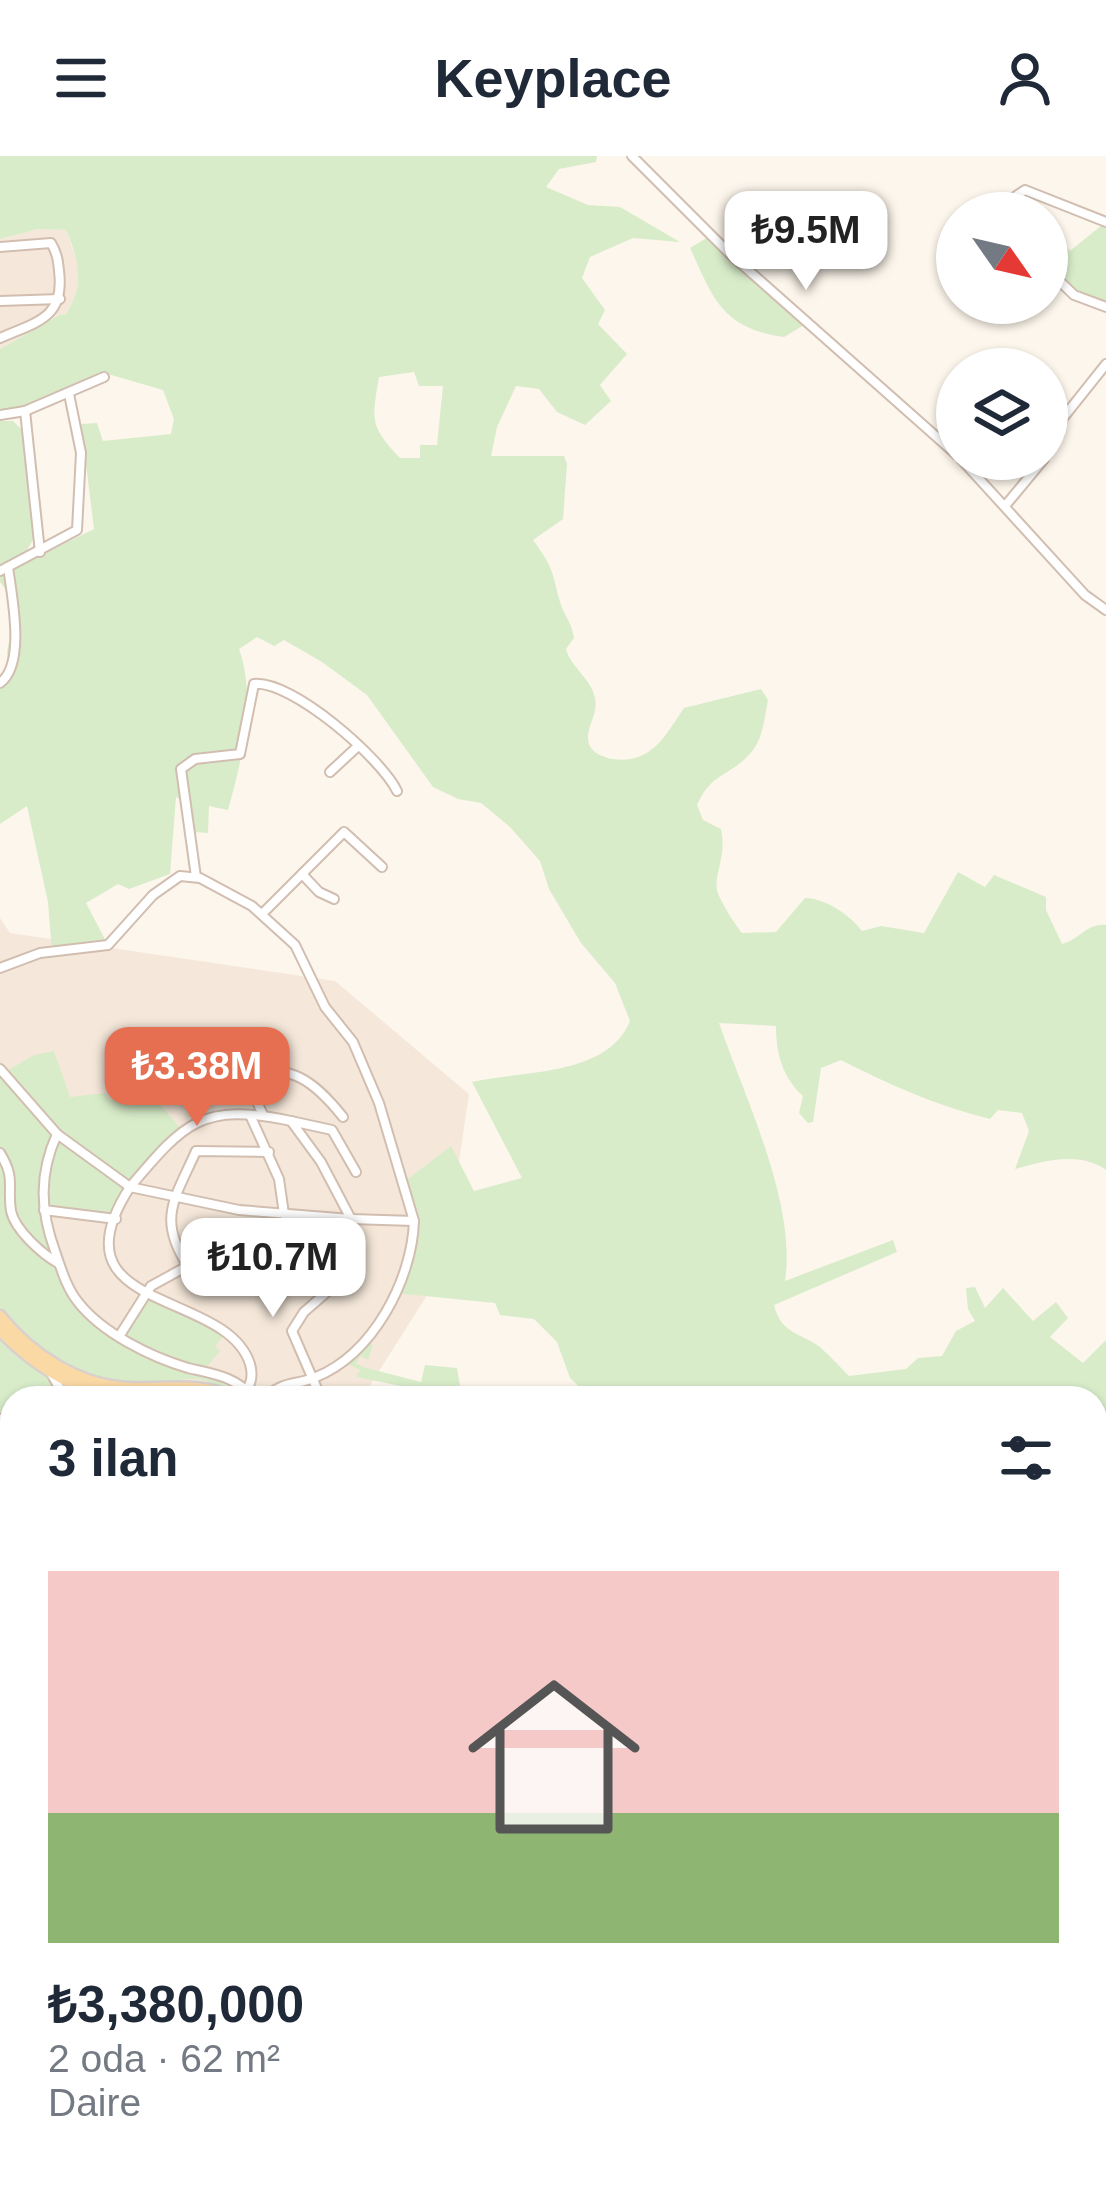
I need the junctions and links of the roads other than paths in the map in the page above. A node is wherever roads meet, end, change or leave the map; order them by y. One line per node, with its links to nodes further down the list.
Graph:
1 (632, 156): 16 (street)
2 (1068, 207): 3 (street)
3 (1106, 222)
4 (0, 247): 6 (street)
5 (1068, 290): 8 (street)
6 (60, 299): 7 (street); 9 (street)
7 (0, 301)
8 (1106, 307)
9 (0, 338)
10 (1106, 364): 14 (street)
11 (104, 377): 12 (street)
12 (69, 394): 13 (street); 20 (street)
13 (25, 411): 15 (street); 20 (street)
14 (1068, 413)
15 (0, 415)
16 (936, 437)
17 (981, 480): 19 (street)
18 (1026, 480): 19 (street)
19 (1005, 506): 22 (street)
20 (40, 552): 21 (street)
21 (4, 569): 23 (street)
22 (1106, 610)
23 (0, 683)
24 (357, 747): 25 (street); 26 (street); 29 (street)
25 (330, 772)
26 (397, 791)
27 (382, 867): 28 (street)
28 (302, 874): 30 (street); 31 (street)
29 (196, 877): 31 (street); 32 (street)
30 (334, 899)
31 (263, 914): 50 (street)
32 (0, 968)
33 (234, 1051): 35 (street)
34 (0, 1069): 40 (street)
35 (242, 1069): 37 (street); 38 (street)
36 (250, 1115): 37 (street); 41 (street); 44 (street)
37 (263, 1116): 39 (street)
38 (343, 1117)
39 (291, 1121): 43 (street); 49 (street)
40 (57, 1134): 44 (street); 46 (street)
41 (268, 1152): 45 (street); 47 (street)
42 (0, 1153): 52 (street)
43 (356, 1172)
44 (130, 1187): 45 (street); 48 (street)
45 (173, 1195): 47 (street); 53 (street)
46 (44, 1210): 48 (street); 52 (street)
47 (284, 1214): 49 (street)
48 (116, 1219): 54 (street)
49 (351, 1219): 50 (street); 51 (street)
50 (414, 1221): 58 (street)
51 (352, 1252): 53 (street); 58 (street)
52 (59, 1263): 57 (street)
53 (188, 1266): 54 (street)
54 (146, 1294): 57 (street); 62 (street)
55 (0, 1316): 60 (main road)
56 (0, 1330): 59 (main road)
57 (120, 1335): 61 (street)
58 (312, 1379): 63 (street); 64 (street)
59 (84, 1386)
60 (118, 1386)
61 (240, 1386)
62 (247, 1386)
63 (280, 1386)
64 (315, 1386)

